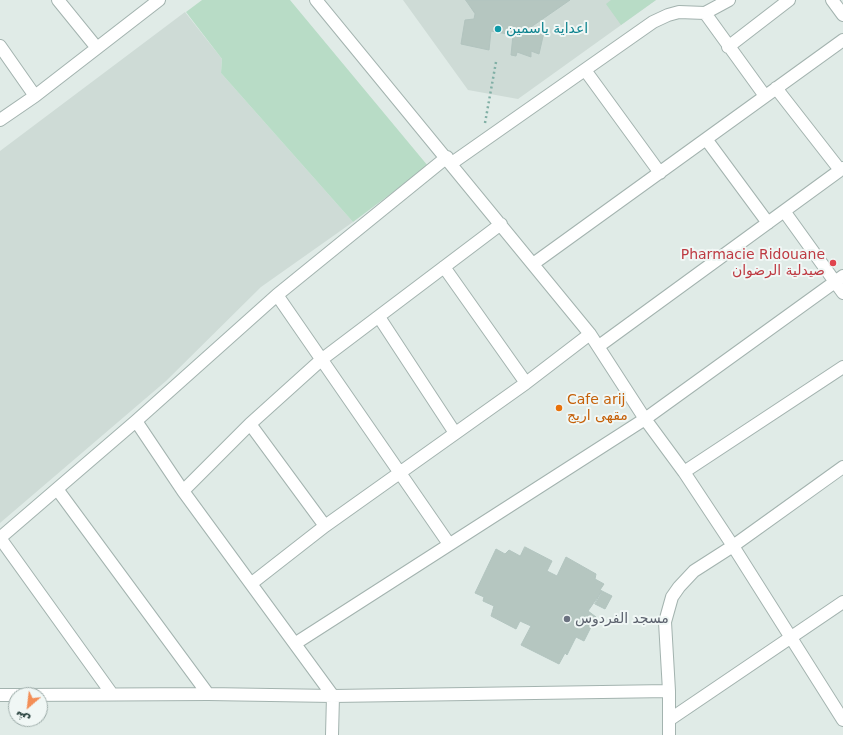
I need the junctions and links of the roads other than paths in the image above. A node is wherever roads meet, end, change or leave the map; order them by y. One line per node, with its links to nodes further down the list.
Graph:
1 (58, 0): 12 (street)
2 (159, 0): 12 (street)
3 (316, 0): 19 (street)
4 (729, 0): 7 (street)
5 (789, 0): 11 (street)
6 (832, 0): 8 (street)
7 (705, 13): 11 (street); 13 (street)
8 (843, 15)
9 (843, 40): 14 (street)
10 (0, 46): 15 (street)
11 (728, 47): 16 (street)
12 (97, 48): 15 (street)
13 (585, 70): 19 (street); 21 (street)
14 (776, 88): 16 (street); 20 (street)
15 (36, 96): 17 (street)
16 (765, 96): 18 (street)
17 (0, 120)
18 (706, 139): 21 (street); 23 (street)
19 (449, 160): 24 (street); 29 (street)
20 (841, 169): 22 (street)
21 (660, 173): 25 (street)
22 (784, 211): 23 (street); 27 (street)
23 (768, 222): 32 (street)
24 (501, 224): 25 (street); 26 (street)
25 (533, 264): 31 (street)
26 (444, 267): 30 (street); 35 (street)
27 (839, 279): 28 (street); 36 (street)
28 (843, 293)
29 (277, 295): 33 (street); 37 (street)
30 (379, 317): 33 (street); 39 (street)
31 (590, 334): 32 (street); 35 (street)
32 (599, 346): 36 (street)
33 (322, 360): 38 (street); 41 (street)
34 (843, 367): 42 (street)
35 (526, 383): 39 (street)
36 (645, 419): 42 (street); 47 (street)
37 (136, 421): 43 (street); 44 (street)
38 (250, 424): 44 (street); 45 (street)
39 (456, 433): 41 (street)
40 (843, 467): 48 (street)
41 (400, 472): 45 (street); 47 (street)
42 (684, 472): 48 (street)
43 (57, 489): 46 (street); 55 (street)
44 (183, 490): 49 (street)
45 (324, 526): 49 (street)
46 (0, 538): 54 (street)
47 (449, 544): 52 (street)
48 (733, 546): 51 (street); 53 (street)
49 (252, 583): 52 (street)
50 (843, 602): 51 (street)
51 (792, 638): 58 (street); 59 (street)
52 (296, 643): 57 (street)
53 (670, 691): 57 (street); 58 (street)
54 (112, 694): 55 (street); 56 (street)
55 (208, 694): 57 (street)
56 (48, 695)
57 (333, 696): 60 (street)
58 (669, 720): 61 (street)
59 (843, 720)
60 (332, 735)
61 (669, 735)

